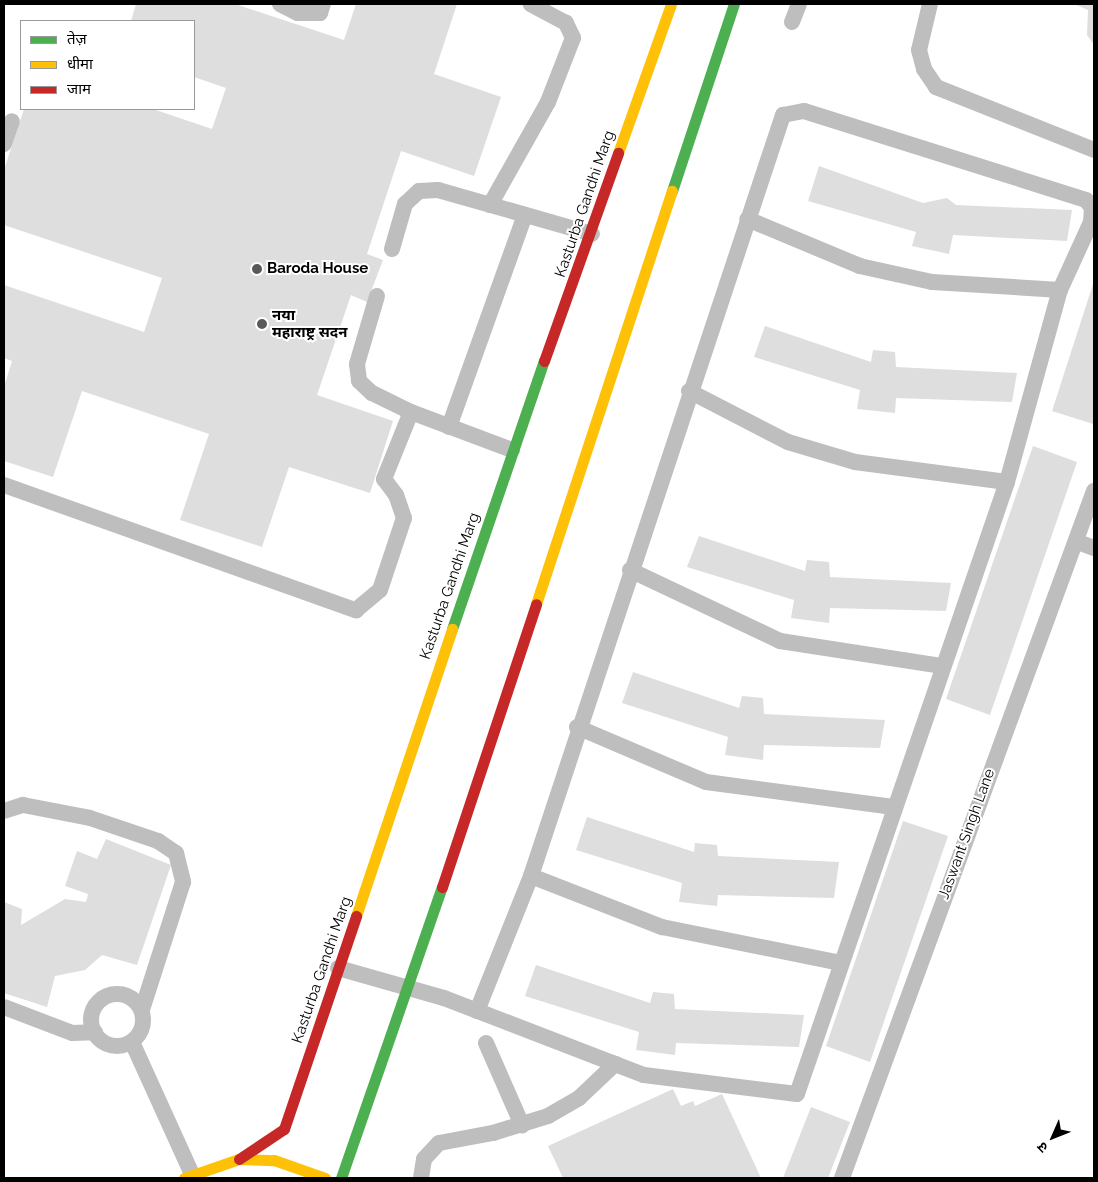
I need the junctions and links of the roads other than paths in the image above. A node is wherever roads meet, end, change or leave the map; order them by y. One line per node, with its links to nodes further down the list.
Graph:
1 (280, 4): 2 (lane)
2 (323, 4)
3 (531, 4): 12 (lane)
4 (671, 4): 15 (main road, Kasturba Gandhi Marg)
5 (734, 4): 36 (main road)
6 (799, 4): 8 (lane)
7 (930, 4): 11 (lane)
8 (792, 22)
9 (12, 121): 10 (lane)
10 (4, 144)
11 (1094, 150)
12 (490, 205): 13 (lane); 16 (lane)
13 (525, 215): 15 (lane); 21 (lane)
14 (747, 219): 17 (lane); 17 (lane); 19 (lane)
15 (592, 234): 22 (main road, Kasturba Gandhi Marg)
16 (392, 248)
17 (1060, 290): 23 (lane)
18 (377, 296): 20 (lane)
19 (690, 391): 23 (lane); 28 (lane)
20 (411, 412): 21 (lane); 24 (lane)
21 (449, 427): 22 (lane)
22 (512, 450): 35 (main road, Kasturba Gandhi Marg)
23 (1007, 482): 29 (lane)
24 (4, 485)
25 (1094, 491): 26 (lane, Jaswant Singh Lane)
26 (1078, 542): 27 (lane); 50 (lane, Jaswant Singh Lane)
27 (1094, 548)
28 (630, 570): 29 (lane); 30 (lane)
29 (941, 666): 31 (lane)
30 (577, 727): 31 (lane); 33 (lane)
31 (893, 807): 34 (lane)
32 (4, 811): 38 (lane)
33 (531, 876): 34 (lane); 39 (lane)
34 (841, 962): 43 (lane)
35 (338, 968): 36 (lane); 45 (main road, Kasturba Gandhi Marg)
36 (408, 988): 39 (lane); 48 (main road)
37 (4, 1007): 40 (lane)
38 (142, 1010): 40 (lane); 41 (lane)
39 (477, 1010): 43 (lane)
40 (94, 1032): 41 (lane)
41 (132, 1042): 46 (lane)
42 (486, 1043): 44 (lane)
43 (615, 1064): 44 (lane)
44 (522, 1125): 49 (lane)
45 (239, 1159): 46 (main road); 47 (main road)
46 (188, 1176)
47 (325, 1178)
48 (341, 1178)
49 (421, 1178)
50 (842, 1178)

